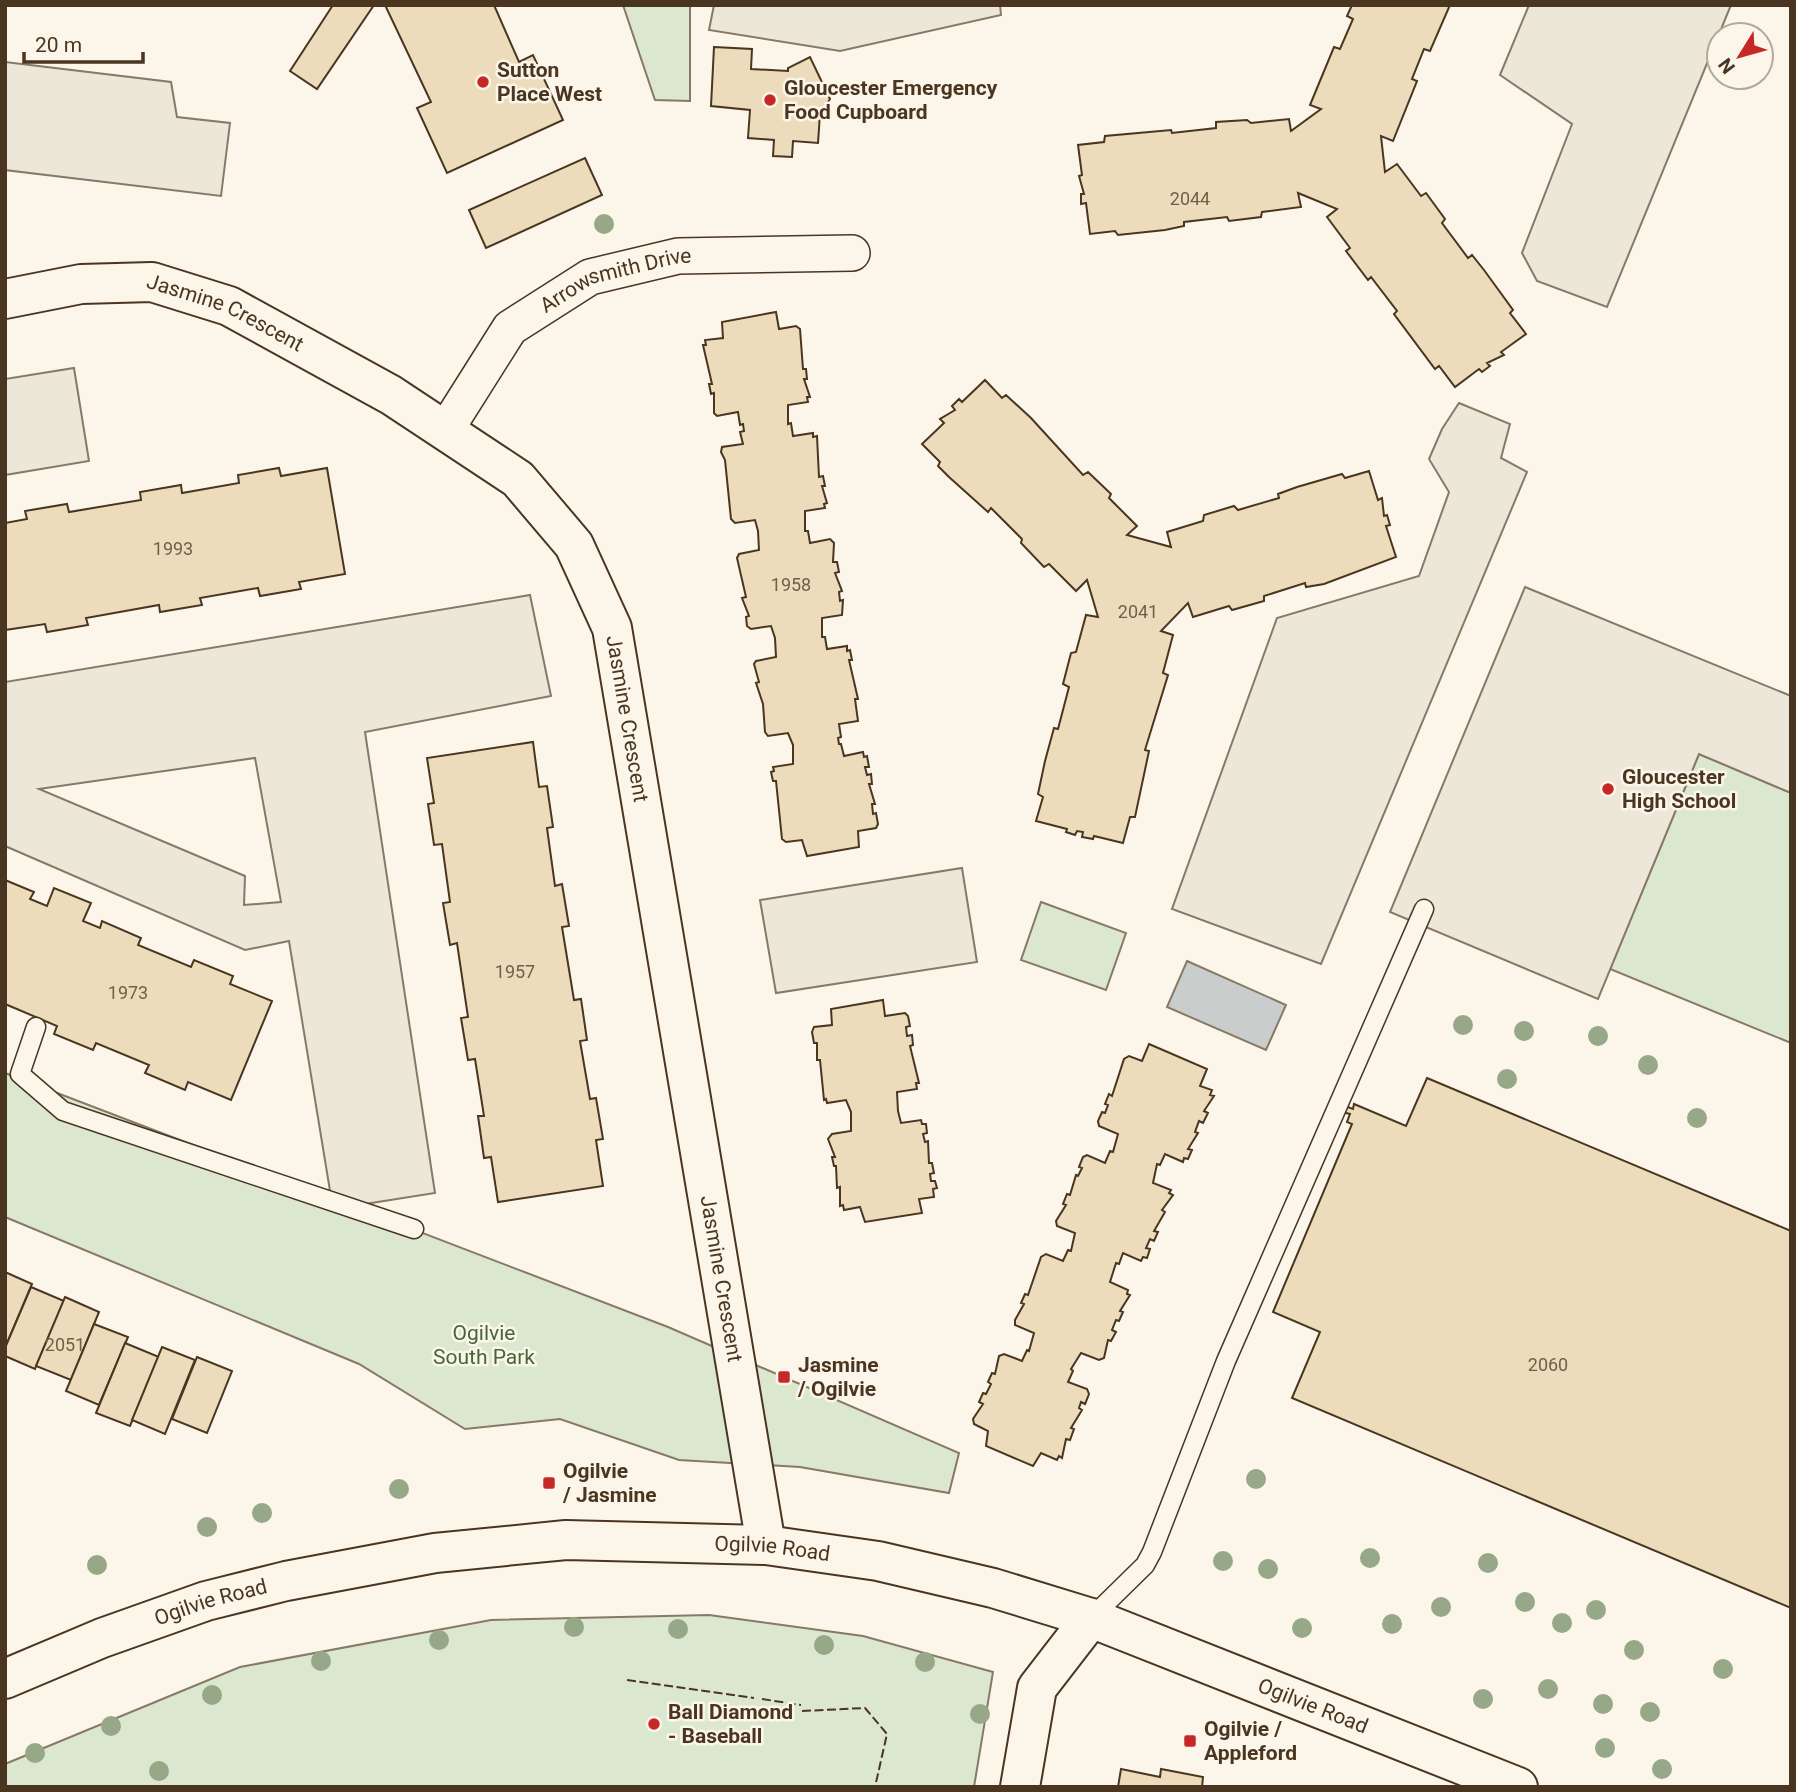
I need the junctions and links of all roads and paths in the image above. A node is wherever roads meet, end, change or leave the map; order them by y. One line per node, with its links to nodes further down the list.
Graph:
1 (852, 253): 3 (street, Arrowsmith Drive)
2 (5, 299): 3 (street, Jasmine Crescent)
3 (445, 431): 7 (street, Jasmine Crescent)
4 (1424, 909): 8 (lane)
5 (36, 1027): 6 (lane)
6 (414, 1229)
7 (766, 1545): 8 (street, Ogilvie Road); 9 (street, Ogilvie Road)
8 (1091, 1618): 10 (street); 11 (street, Ogilvie Road)
9 (5, 1679)
10 (1020, 1787)
11 (1518, 1787)

